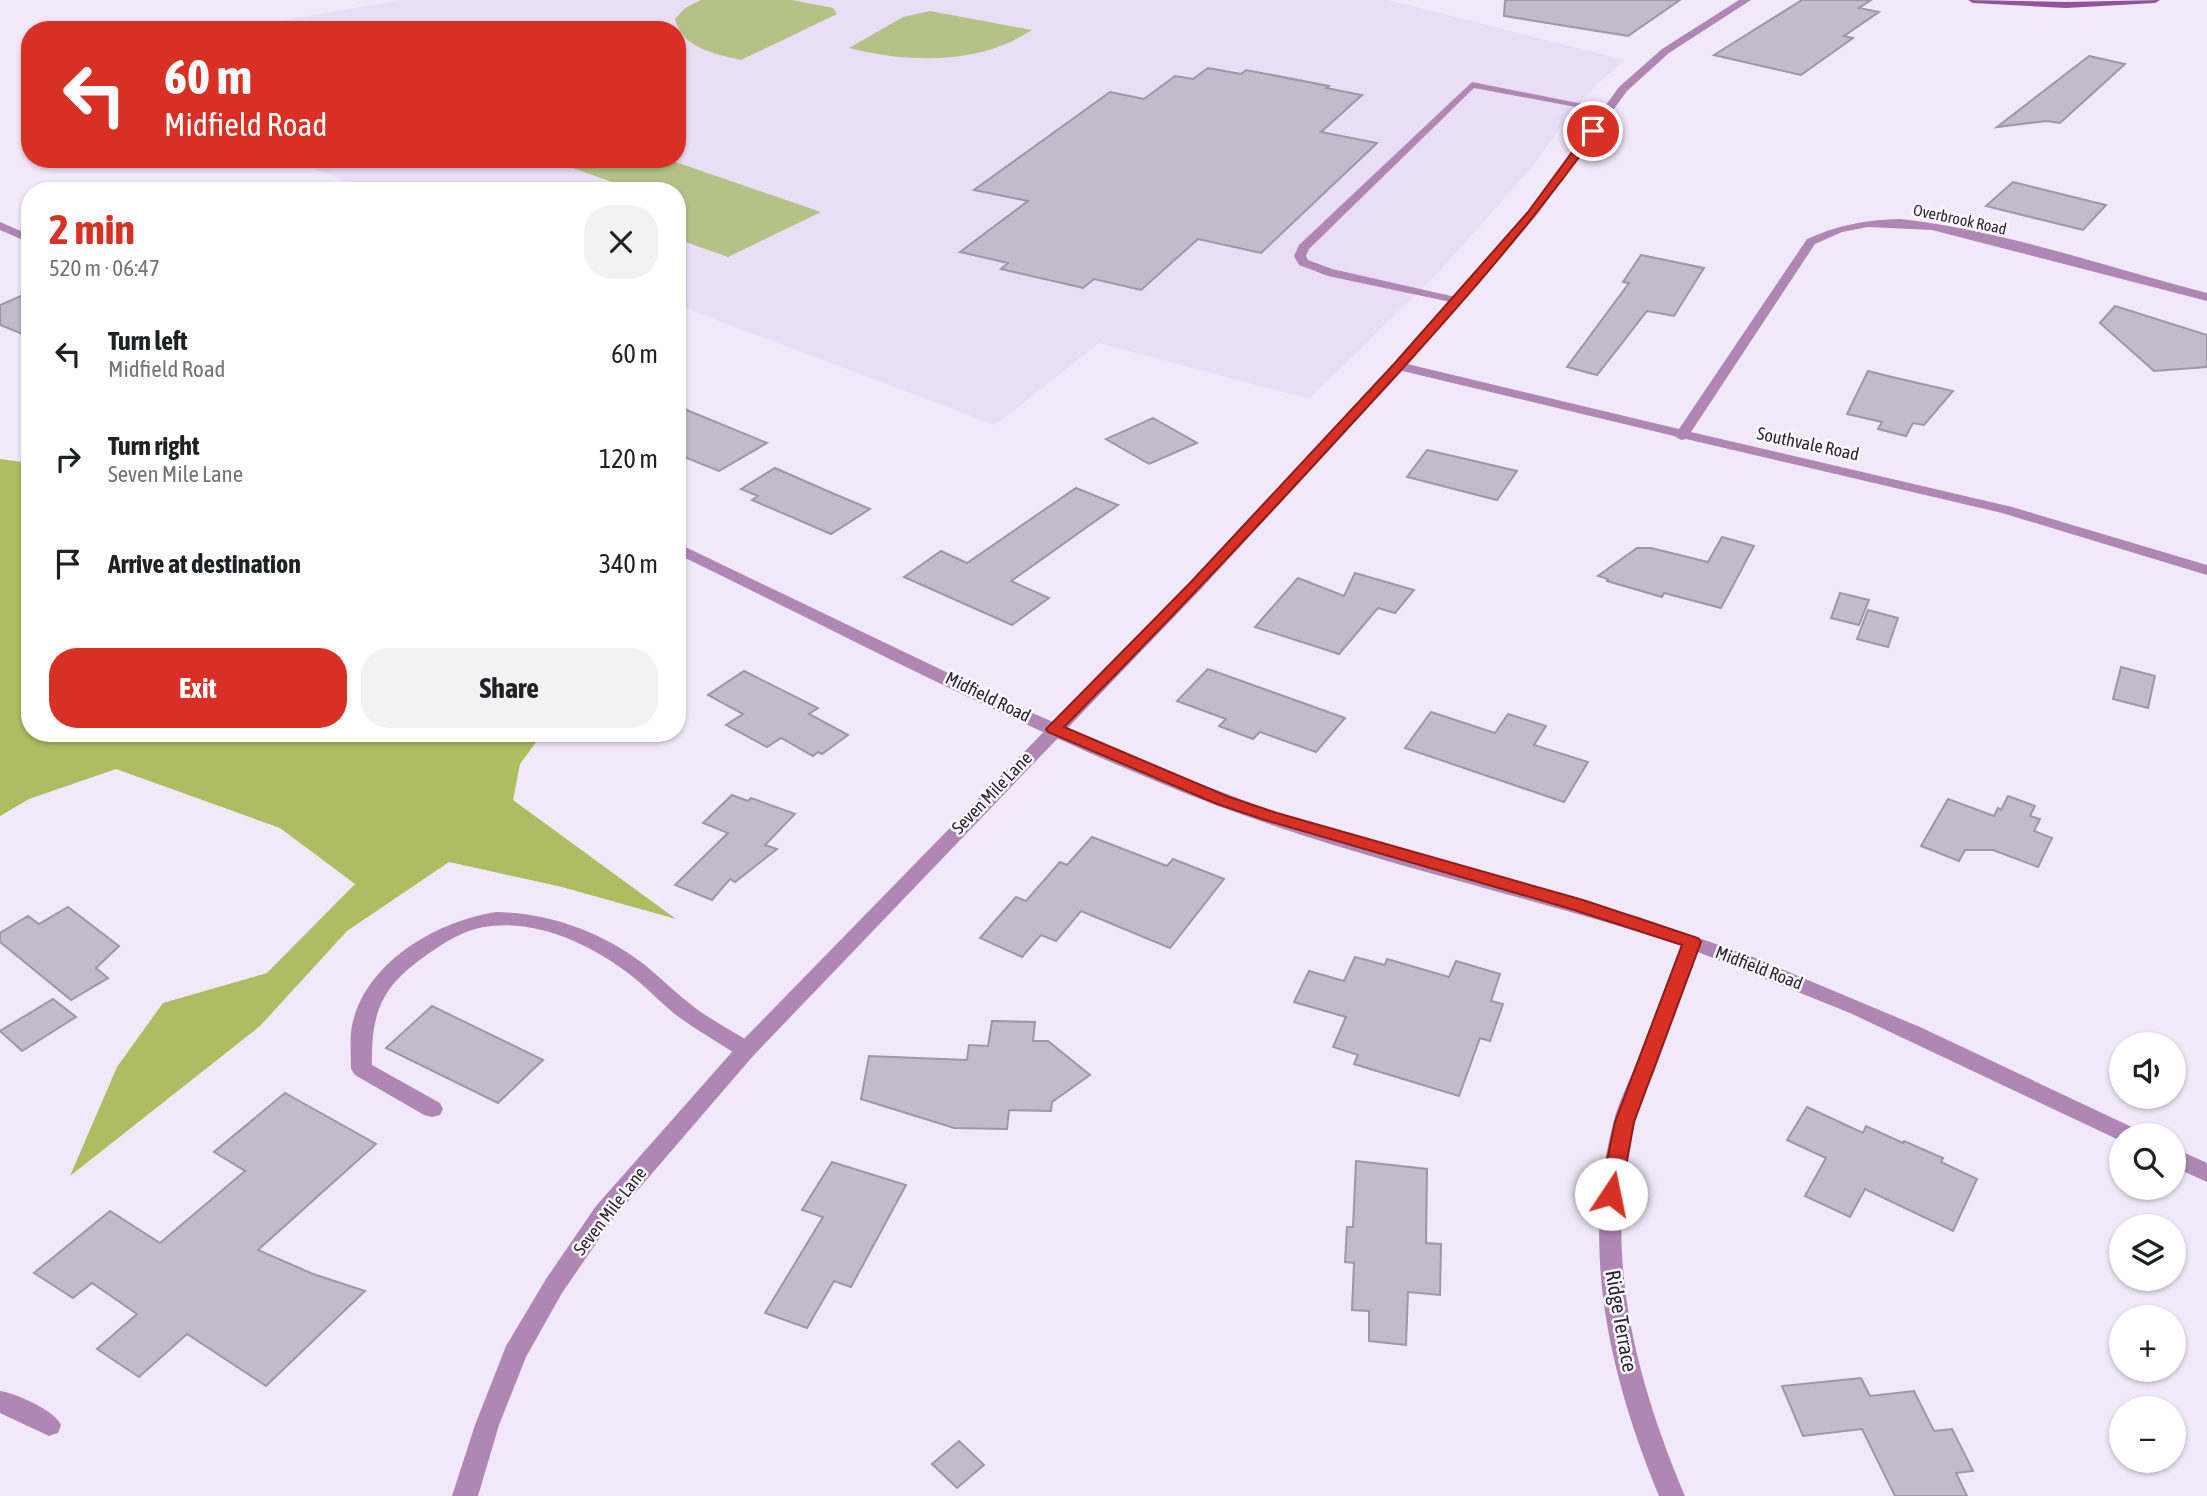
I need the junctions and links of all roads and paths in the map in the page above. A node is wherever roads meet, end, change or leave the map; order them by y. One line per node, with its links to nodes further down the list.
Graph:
1 (1746, 0): 4 (street, Seven Mile Lane)
2 (1973, 0): 3 (main road)
3 (2155, 0)
4 (1608, 110): 8 (street, Seven Mile Lane); 8 (street)
5 (0, 226): 6 (street)
6 (21, 235)
7 (2207, 297): 10 (street, Overbrook Road)
8 (1456, 301): 9 (street, Seven Mile Lane)
9 (1399, 366): 10 (street, Southvale Road); 13 (street, Seven Mile Lane)
10 (1681, 436): 12 (street, Southvale Road)
11 (686, 552): 13 (street, Midfield Road)
12 (2207, 570)
13 (1054, 729): 14 (street, Midfield Road); 15 (street, Seven Mile Lane)
14 (1692, 942): 17 (street, Midfield Road); 23 (street, Ridge Terrace)
15 (746, 1051): 16 (street); 22 (street, Seven Mile Lane)
16 (432, 1108)
17 (2109, 1126)
18 (2186, 1162): 19 (street)
19 (2207, 1172)
20 (0, 1402): 21 (street)
21 (49, 1424)
22 (465, 1496)
23 (1672, 1496)

